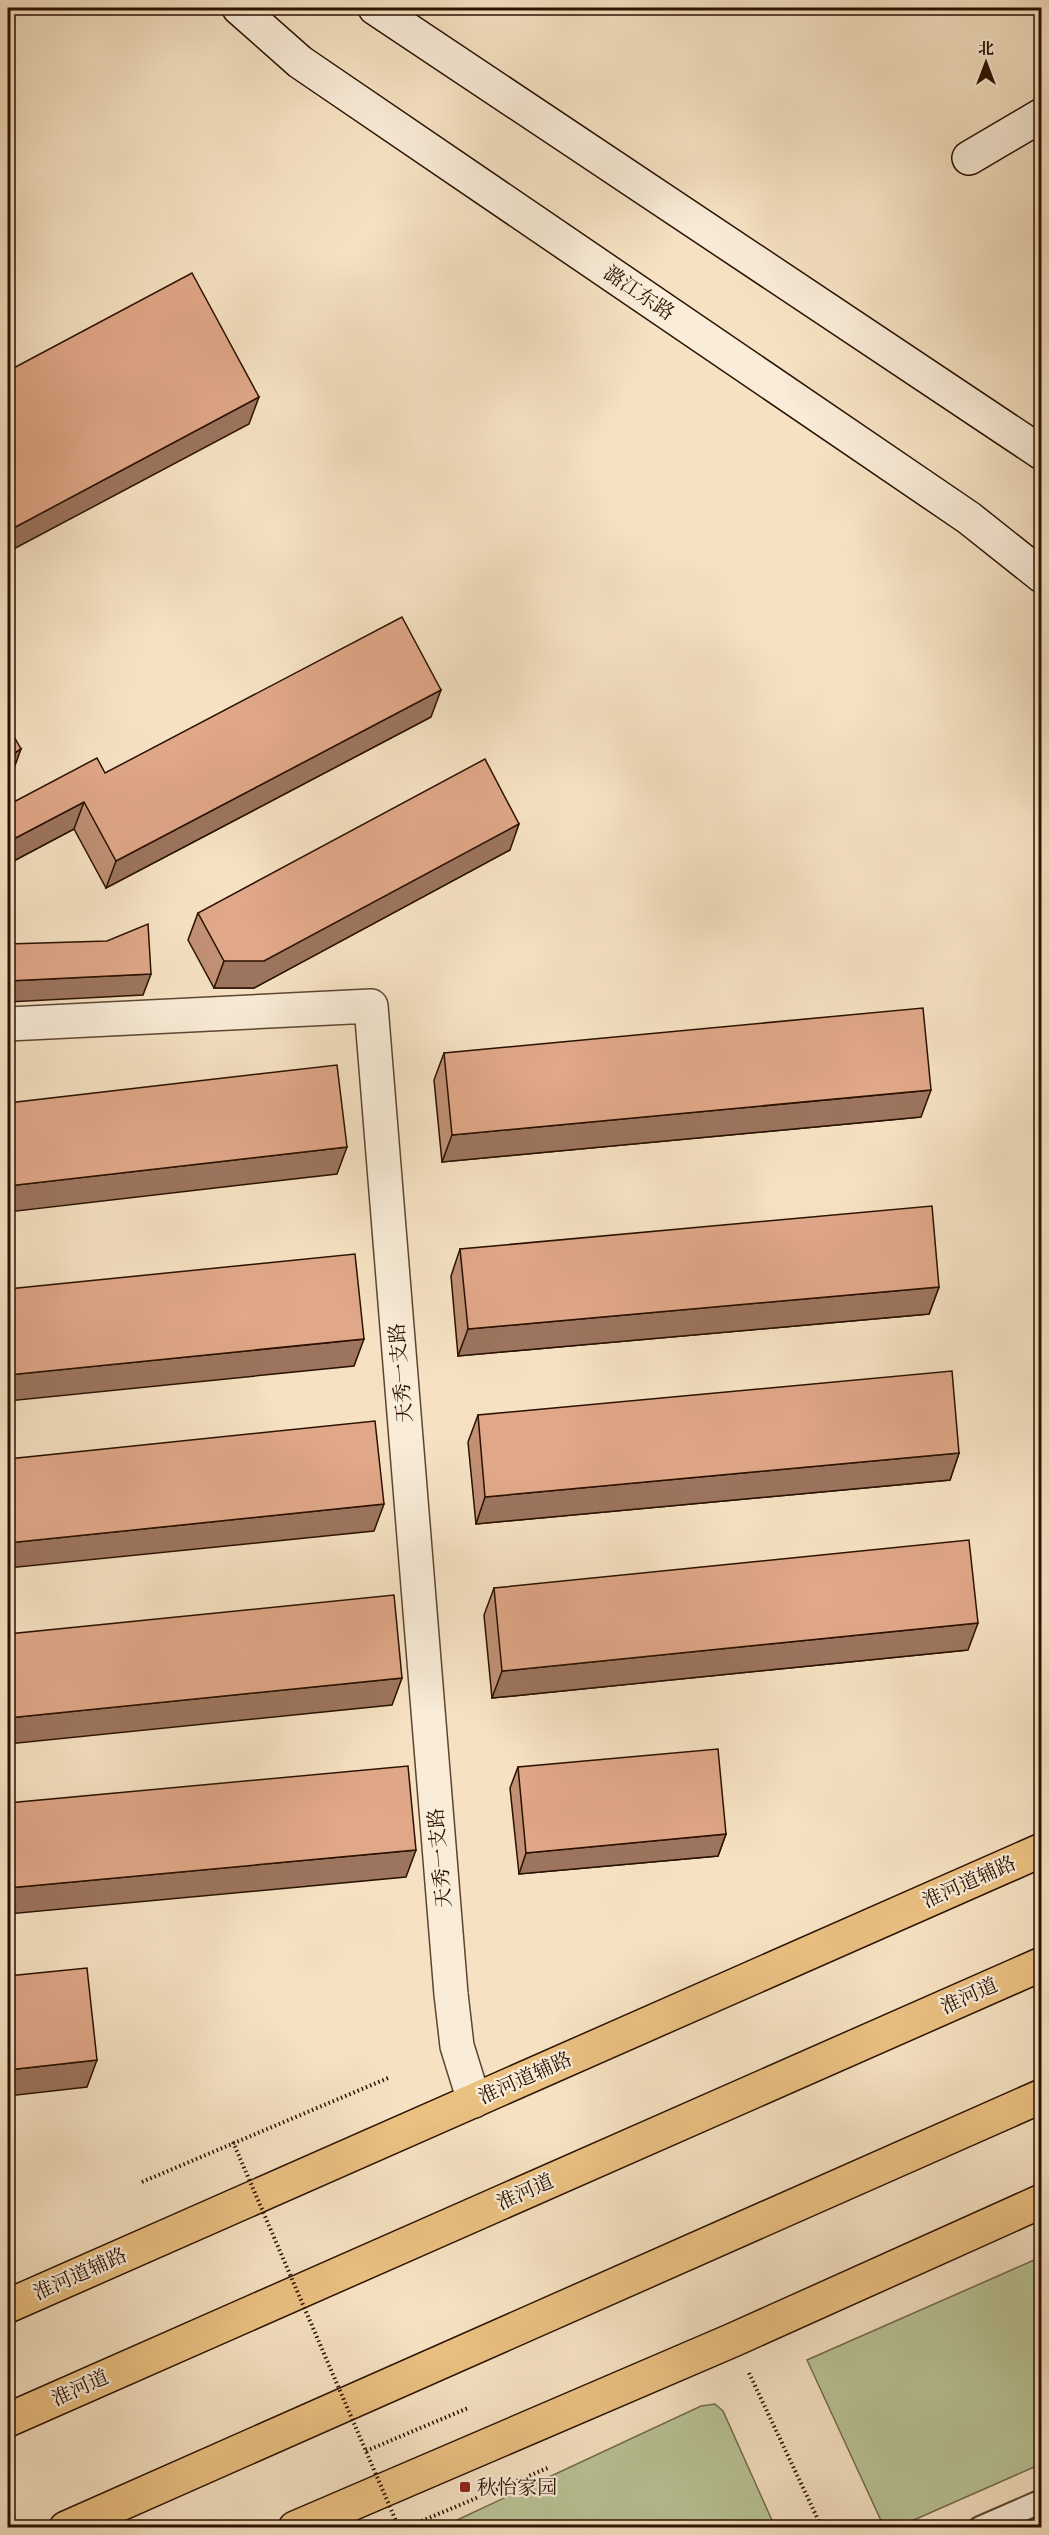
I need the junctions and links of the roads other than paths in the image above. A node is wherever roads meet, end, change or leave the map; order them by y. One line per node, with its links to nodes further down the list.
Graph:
1 (239, 8): 6 (street, 潞江东路)
2 (375, 8): 5 (street)
3 (1041, 115): 4 (street)
4 (969, 158)
5 (1041, 453)
6 (1041, 576)
7 (8, 1024): 11 (street, 天秀一支路)
8 (1041, 1850): 11 (main road, 淮河道辅路)
9 (1041, 1964): 14 (main road, 淮河道)
10 (1041, 2096): 16 (main road)
11 (474, 2100): 13 (main road, 淮河道辅路)
12 (1041, 2201): 17 (main road)
13 (8, 2306)
14 (8, 2420)
15 (1041, 2501): 18 (lane)
16 (66, 2528)
17 (295, 2528)
18 (980, 2528)

